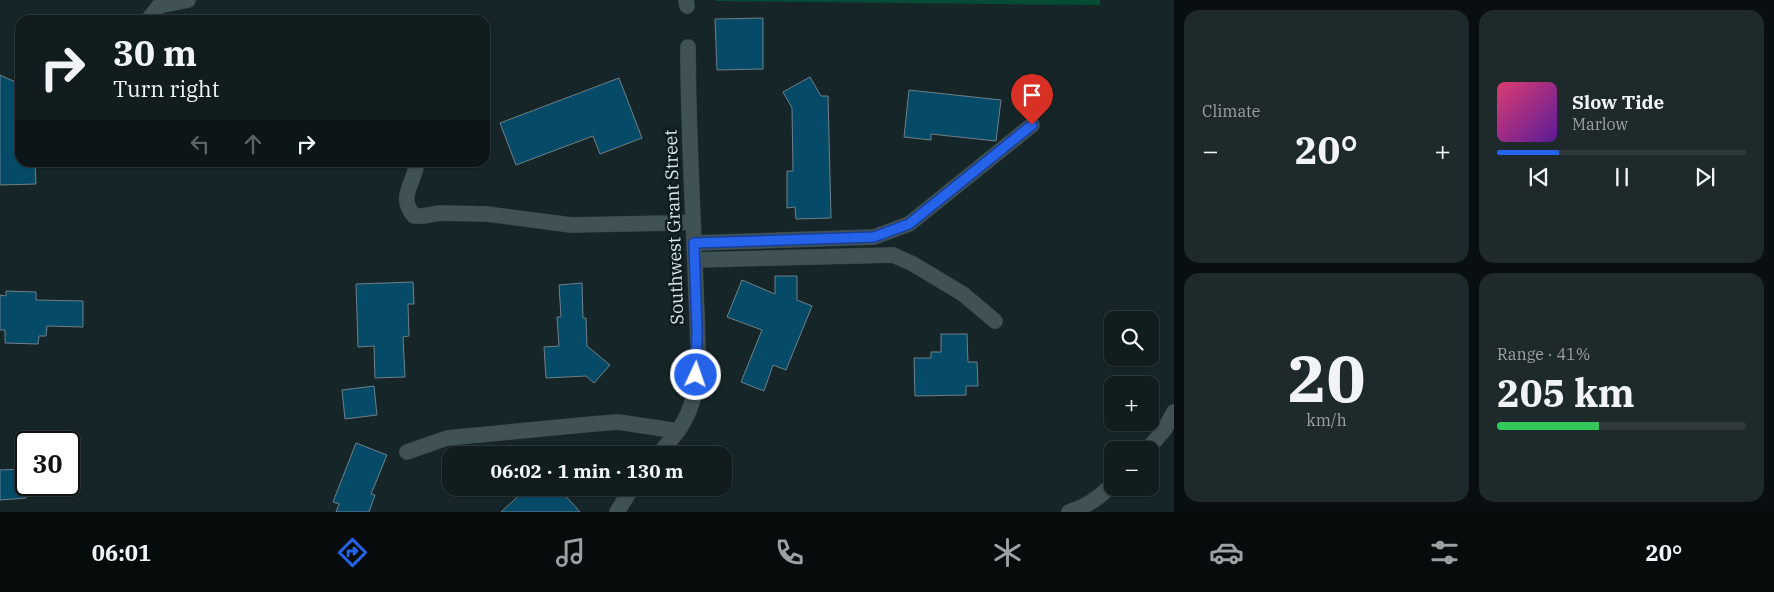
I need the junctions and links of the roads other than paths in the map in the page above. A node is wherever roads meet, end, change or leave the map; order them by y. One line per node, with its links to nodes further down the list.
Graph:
1 (188, 0): 2 (street)
2 (152, 15)
3 (688, 47): 6 (street, Southwest Grant Street)
4 (1032, 125): 7 (street)
5 (416, 167): 6 (street)
6 (693, 222): 7 (street, Southwest Grant Street)
7 (694, 243): 8 (street, Southwest Grant Street)
8 (695, 260): 9 (street); 11 (street, Southwest Grant Street)
9 (995, 321)
10 (1174, 412): 12 (street)
11 (678, 431): 13 (street, Southwest Grant Street); 14 (street)
12 (1155, 441)
13 (666, 446)
14 (407, 452)
15 (1104, 493): 18 (street)
16 (627, 496): 17 (street)
17 (617, 512)
18 (1069, 512)

